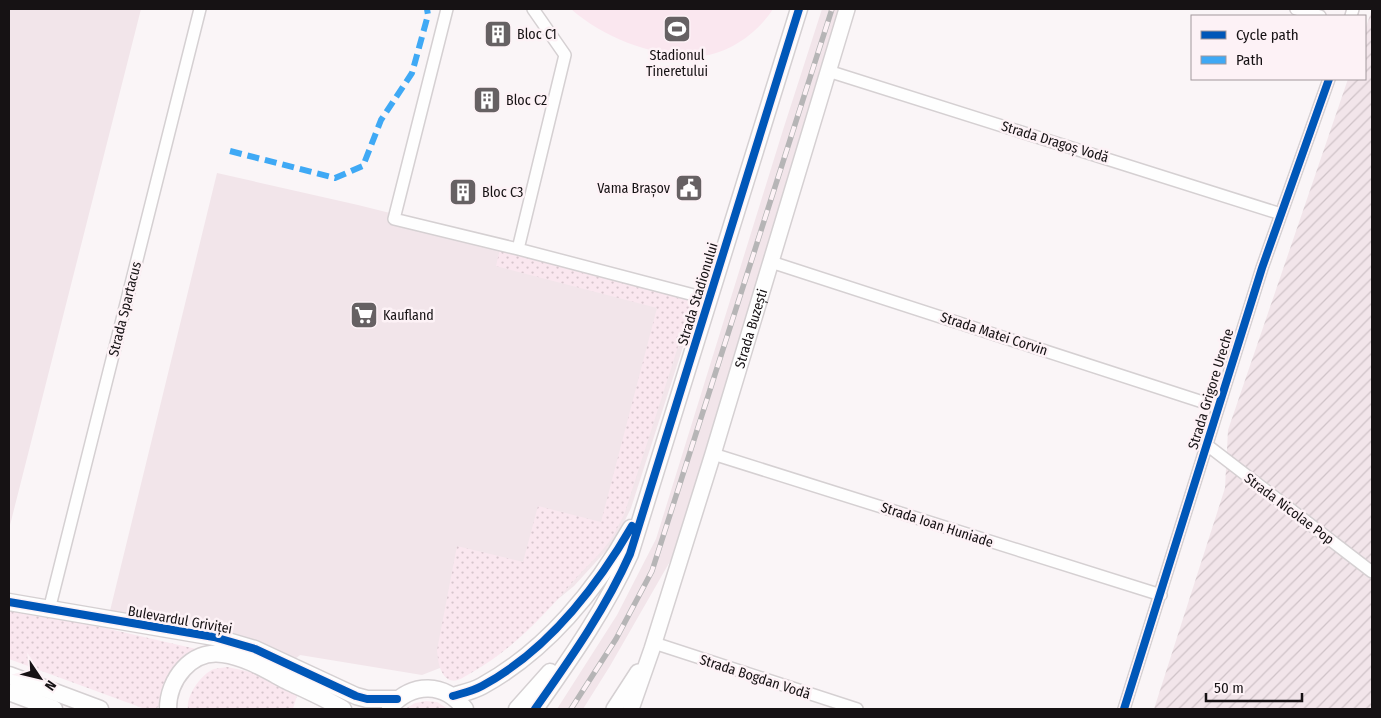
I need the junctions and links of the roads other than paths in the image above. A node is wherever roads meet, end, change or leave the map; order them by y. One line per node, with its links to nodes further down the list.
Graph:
1 (200, 9): 22 (street, Strada Spartacus)
2 (447, 9): 11 (street, Strada Stadionului)
3 (534, 9): 11 (street)
4 (799, 9): 13 (main road, Strada Stadionului)
5 (848, 9): 8 (main road, Strada Buzești)
6 (1296, 9): 7 (street)
7 (1317, 15)
8 (828, 71): 10 (street, Strada Dragoș Vodă); 12 (main road, Strada Buzești)
9 (1329, 80): 10 (street, Strada Grigore Ureche)
10 (1281, 214): 14 (street, Strada Grigore Ureche)
11 (518, 249): 13 (street, Strada Stadionului)
12 (771, 262): 14 (street, Strada Matei Corvin); 16 (main road, Strada Buzești)
13 (709, 299): 17 (main road, Strada Stadionului)
14 (1218, 406): 15 (street, Strada Grigore Ureche)
15 (1207, 445): 18 (street, Strada Nicolae Pop); 20 (street, Strada Grigore Ureche)
16 (713, 454): 20 (street, Strada Ioan Huniade); 23 (main road, Strada Buzești)
17 (642, 509): 19 (main road, Strada Stadionului); 26 (main road)
18 (1372, 572)
19 (616, 584): 33 (main road); 34 (main road)
20 (1161, 595): 38 (street, Strada Grigore Ureche)
21 (9, 602): 22 (main road, Bulevardul Griviței)
22 (49, 610): 27 (main road, Bulevardul Griviței)
23 (653, 646): 35 (main road, Strada Buzești); 36 (main road, Strada Buzești); 37 (street, Strada Bogdan Vodă)
24 (9, 675): 29 (main road)
25 (9, 692): 28 (main road)
26 (453, 696): 27 (main road); 32 (main road)
27 (393, 704)
28 (54, 709)
29 (100, 709)
30 (168, 709): 31 (main road)
31 (343, 709)
32 (465, 709)
33 (517, 709)
34 (535, 709)
35 (614, 709)
36 (631, 709)
37 (857, 709)
38 (1124, 709)

